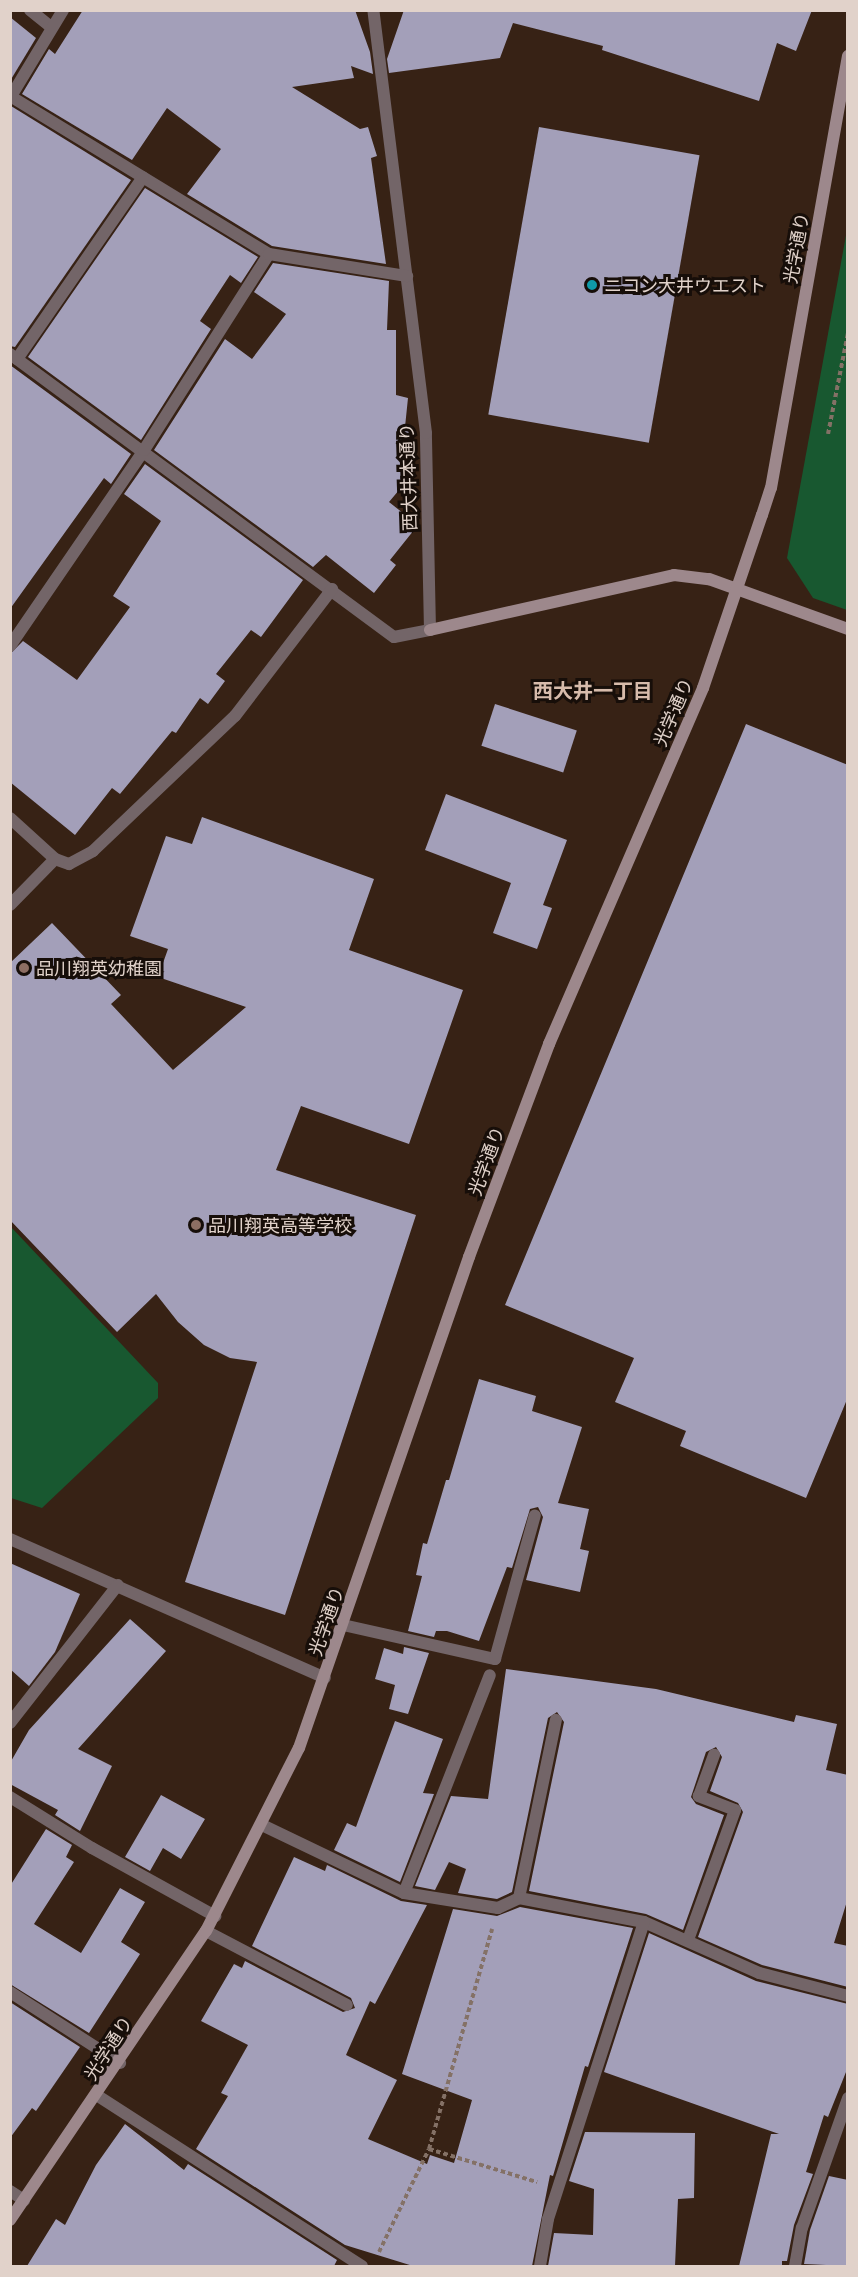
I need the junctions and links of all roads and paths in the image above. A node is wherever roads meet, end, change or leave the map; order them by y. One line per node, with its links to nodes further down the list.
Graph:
1 (30, 10): 4 (street)
2 (63, 10): 4 (street)
3 (373, 10): 9 (street, 西大井本通り)
4 (52, 28): 6 (street)
5 (848, 56): 15 (street, 光学通り)
6 (11, 97): 7 (street)
7 (143, 177): 8 (street); 11 (street)
8 (269, 254): 9 (street); 13 (street)
9 (407, 276): 17 (street, 西大井本通り)
10 (848, 333): 12 (path)
11 (14, 356): 13 (street)
12 (828, 434)
13 (144, 450): 14 (street); 18 (street)
14 (332, 589): 17 (street); 20 (street)
15 (736, 591): 16 (street); 17 (street); 25 (street, 光学通り)
16 (848, 629)
17 (430, 630)
18 (10, 646)
19 (10, 818): 20 (street)
20 (55, 859): 21 (street)
21 (10, 905)
22 (535, 1515): 25 (street)
23 (10, 1539): 24 (street)
24 (118, 1585): 27 (street); 29 (street)
25 (343, 1625): 27 (street, 光学通り)
26 (490, 1675): 33 (street)
27 (325, 1678): 32 (street, 光学通り)
28 (555, 1720): 34 (street)
29 (10, 1723)
30 (714, 1755): 39 (street)
31 (10, 1797): 36 (street)
32 (262, 1825): 33 (street); 36 (street, 光学通り)
33 (404, 1893): 35 (street)
34 (519, 1898): 35 (street); 37 (street)
35 (498, 1908): 46 (path)
36 (214, 1916): 38 (street, 光学通り)
37 (645, 1922): 39 (street); 47 (street)
38 (206, 1931): 42 (street); 43 (street, 光学通り)
39 (688, 1940): 41 (street)
40 (10, 1992): 43 (street)
41 (848, 1996)
42 (347, 2005)
43 (120, 2064): 44 (street, 光学通り)
44 (98, 2096): 49 (street, 光学通り); 52 (street)
45 (848, 2098): 54 (street)
46 (429, 2149): 47 (path); 51 (path)
47 (558, 2189): 53 (street)
48 (10, 2191): 49 (street)
49 (24, 2200): 50 (street, 光学通り)
50 (10, 2220)
51 (377, 2256)
52 (362, 2266)
53 (540, 2266)
54 (795, 2266)

